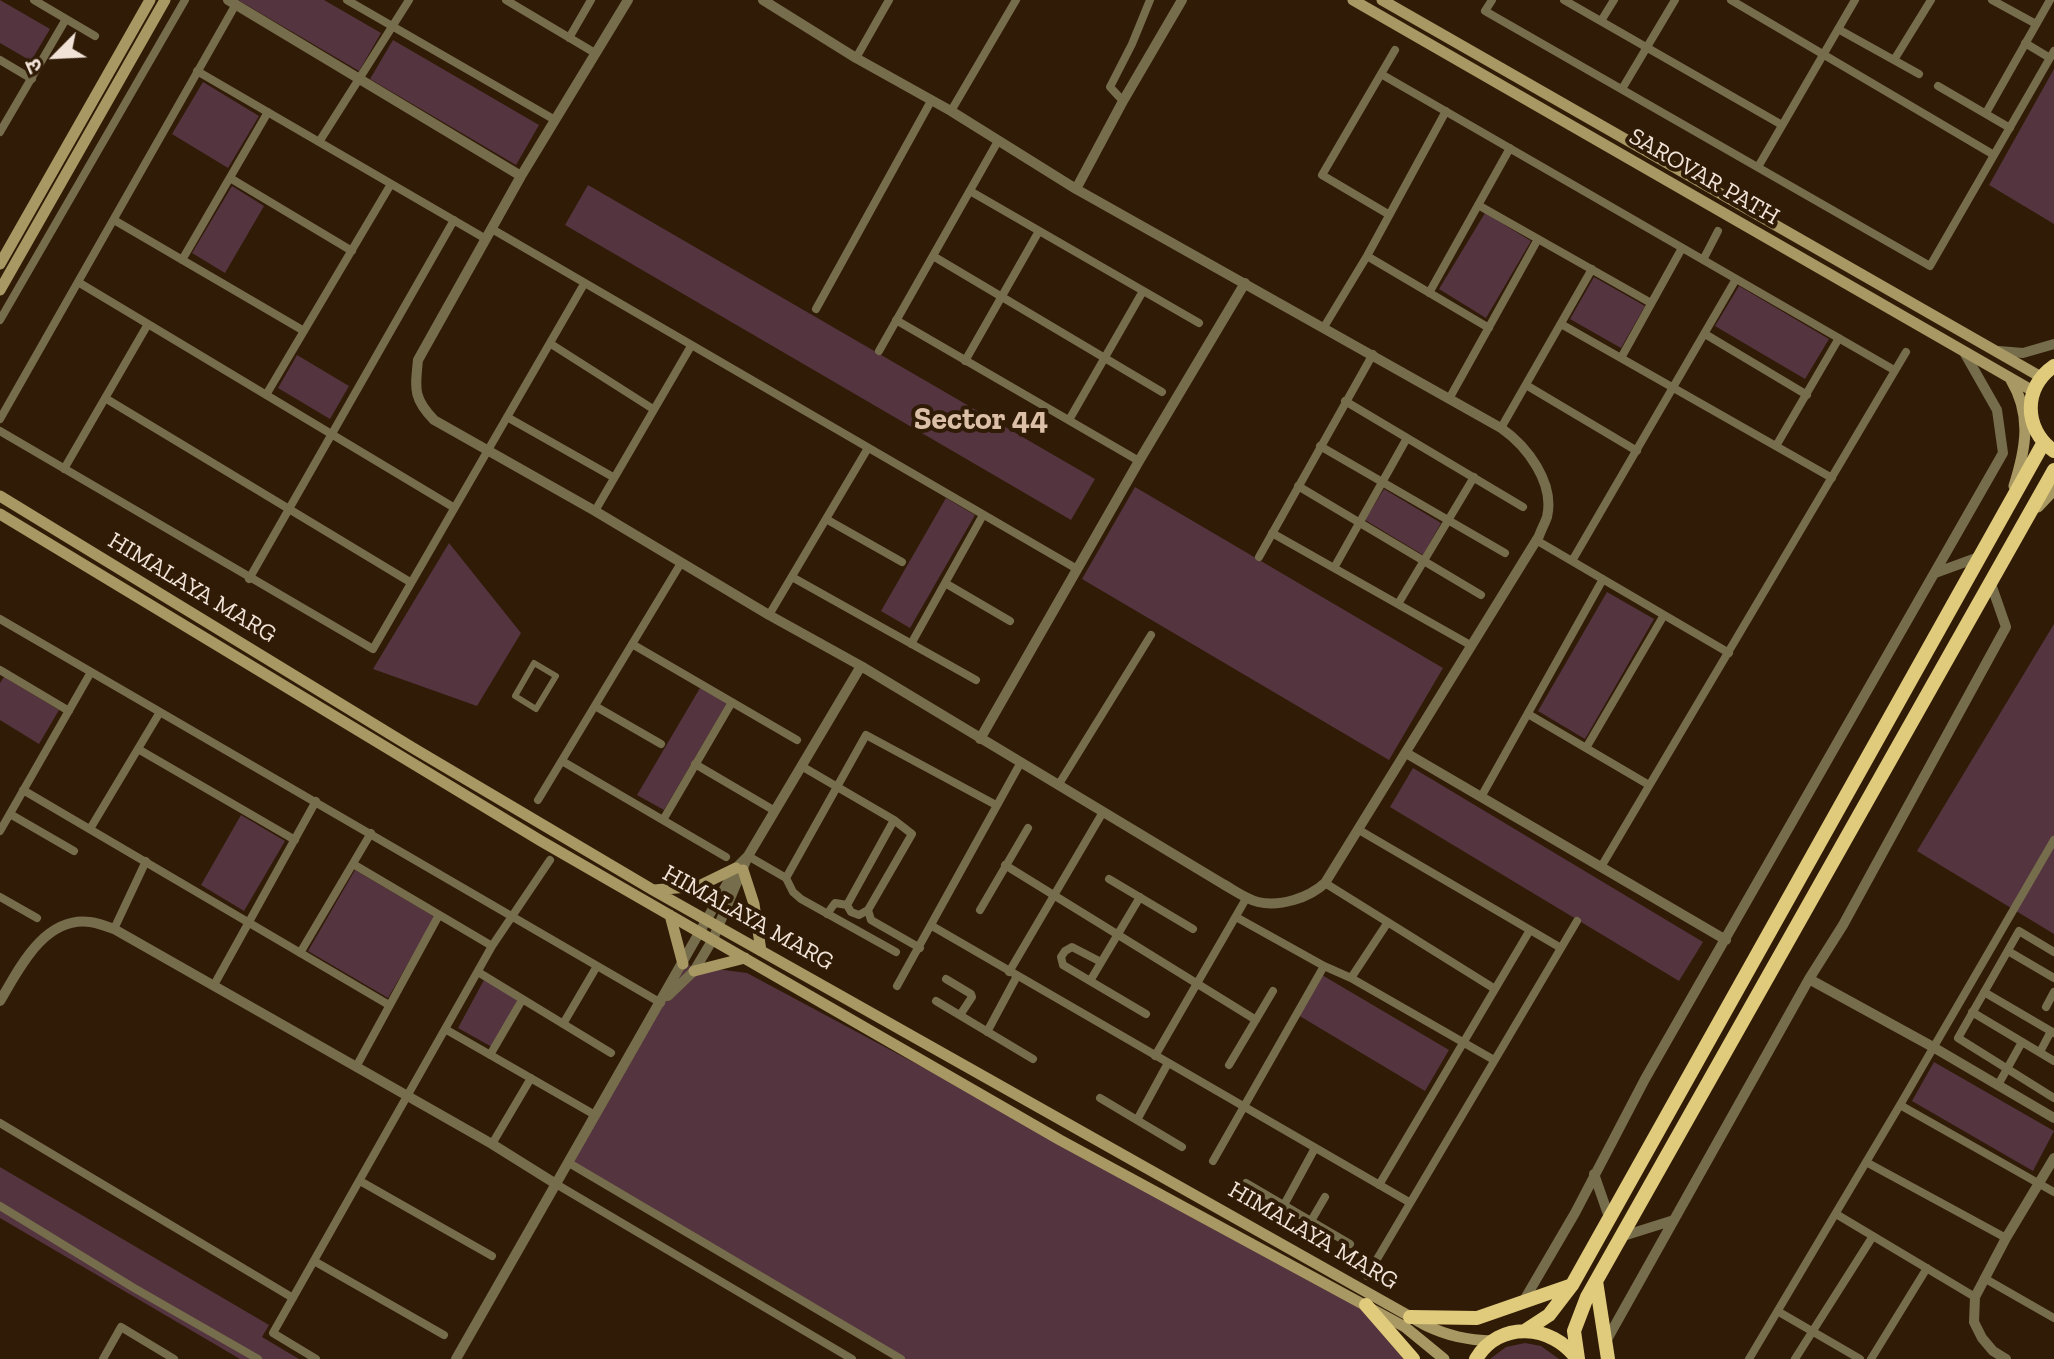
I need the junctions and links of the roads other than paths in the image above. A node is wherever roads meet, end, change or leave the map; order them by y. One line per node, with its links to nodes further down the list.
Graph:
1 (34, 0): 28 (street)
2 (150, 0): 86 (main road)
3 (165, 0): 92 (main road)
4 (185, 0): 98 (street)
5 (347, 0): 32 (street)
6 (409, 0): 32 (street)
7 (506, 0): 35 (street)
8 (591, 0): 35 (street)
9 (628, 0): 39 (street)
10 (763, 0): 42 (street)
11 (889, 0): 42 (street)
12 (1016, 0): 54 (street)
13 (1150, 0): 53 (street)
14 (1182, 0): 53 (street)
15 (1353, 0): 29 (main road, SAROVAR PATH)
16 (1382, 0): 27 (main road, SAROVAR PATH)
17 (1492, 0): 51 (street)
18 (1564, 0): 30 (street)
19 (1614, 0): 30 (street)
20 (1675, 0): 37 (street)
21 (1731, 0): 40 (street)
22 (1855, 0): 33 (street)
23 (1931, 0): 44 (street)
24 (1992, 0): 31 (street)
25 (2050, 0): 31 (street)
26 (232, 2): 45 (street); 48 (street)
27 (1396, 3): 29 (street); 111 (main road, SAROVAR PATH)
28 (66, 19): 34 (street); 49 (street)
29 (1386, 19): 114 (main road, SAROVAR PATH)
30 (1601, 21): 37 (street)
31 (2036, 24): 36 (street)
32 (393, 27): 48 (street); 58 (street)
33 (1838, 29): 40 (street); 44 (street)
34 (95, 36)
35 (569, 38): 39 (street)
36 (2025, 43): 41 (street); 57 (street)
37 (1647, 48): 51 (street); 59 (street)
38 (1395, 50): 46 (street)
39 (595, 53): 58 (street)
40 (1823, 54): 59 (street); 65 (street)
41 (2052, 54): 60 (street)
42 (856, 58): 52 (street)
43 (0, 60): 49 (street)
44 (1894, 60): 47 (street)
45 (197, 71): 56 (street); 74 (street)
46 (1381, 74): 55 (street); 73 (street)
47 (1919, 74)
48 (360, 78): 63 (street); 67 (street)
49 (32, 79): 61 (street)
50 (1938, 86): 57 (street)
51 (1622, 89): 66 (street)
52 (931, 101): 54 (street); 97 (street)
53 (1123, 101): 70 (street)
54 (951, 111): 62 (street)
55 (1446, 111): 64 (street); 73 (street)
56 (268, 112): 63 (street); 68 (street)
57 (1986, 113): 60 (street)
58 (555, 120): 67 (street)
59 (1782, 125): 66 (street)
60 (2010, 128): 65 (street)
61 (0, 132)
62 (998, 141): 70 (street); 71 (street)
63 (319, 142): 69 (street)
64 (1510, 148): 72 (street); 80 (street)
65 (1994, 155): 66 (street)
66 (1758, 167)
67 (521, 176): 78 (street)
68 (230, 178): 81 (street); 84 (street)
69 (391, 184): 75 (street); 81 (street)
70 (1076, 189): 90 (street)
71 (970, 191): 76 (street); 82 (street)
72 (1478, 205): 79 (street); 94 (street)
73 (1388, 214): 83 (street)
74 (114, 220): 84 (street); 89 (street)
75 (454, 220): 78 (street); 138 (street)
76 (1039, 231): 93 (street); 95 (street)
77 (1718, 231): 85 (street)
78 (489, 234): 91 (street); 144 (street)
79 (1538, 239): 87 (street); 104 (street)
80 (1682, 248): 85 (street); 96 (street)
81 (352, 251): 105 (street)
82 (933, 256): 95 (street); 99 (street)
83 (1367, 256): 94 (street); 103 (street)
84 (182, 260): 105 (street)
85 (1703, 260): 88 (street)
86 (0, 264)
87 (1592, 269): 96 (street); 102 (street)
88 (1736, 279): 106 (street); 107 (street)
89 (78, 282): 101 (street); 134 (street)
90 (1245, 283): 103 (street); 146 (street)
91 (584, 284): 108 (street); 110 (street)
92 (0, 290)
93 (1143, 291): 100 (street); 116 (street)
94 (1429, 293): 104 (street)
95 (1002, 297): 116 (street); 118 (street)
96 (1651, 303): 117 (street)
97 (816, 309)
98 (0, 320)
99 (896, 320): 112 (street); 118 (street)
100 (1199, 323)
101 (148, 324): 127 (street); 129 (street)
102 (1561, 324): 117 (street); 123 (street)
103 (1324, 327): 115 (street)
104 (1489, 328): 130 (street)
105 (304, 331): 127 (street)
106 (1705, 334): 124 (street); 128 (street)
107 (1839, 338): 120 (street); 128 (street)
108 (551, 344): 132 (street); 133 (street)
109 (2054, 344): 111 (street)
110 (691, 346): 132 (street); 143 (street)
111 (1986, 346): 121 (main road, SAROVAR PATH)
112 (879, 351)
113 (1906, 352): 120 (street)
114 (1964, 352): 122 (main road, SAROVAR PATH); 178 (street)
115 (1373, 354): 130 (street); 131 (street)
116 (1105, 358): 126 (street); 135 (street)
117 (1621, 358): 124 (street)
118 (965, 361): 135 (street)
119 (2054, 366): 121 (highway)
120 (1894, 370): 151 (street)
121 (2041, 377): 125 (highway)
122 (2010, 378): 125 (main road, SAROVAR PATH); 156 (main road)
123 (1526, 385): 136 (street); 145 (street)
124 (1673, 389): 141 (street); 145 (street)
125 (2033, 391): 142 (highway)
126 (1162, 392)
127 (266, 395): 138 (street)
128 (1807, 395): 141 (street)
129 (105, 398): 147 (street); 159 (street)
130 (1449, 399): 136 (street)
131 (1345, 401): 139 (street); 140 (street)
132 (653, 409): 149 (street)
133 (507, 417): 144 (street); 149 (street)
134 (0, 419)
135 (1069, 420): 146 (street)
136 (1501, 428): 168 (street)
137 (0, 431): 147 (street)
138 (332, 434): 157 (street); 159 (street)
139 (1407, 438): 150 (street); 152 (street)
140 (1320, 446): 152 (street); 153 (street)
141 (1776, 446): 151 (street)
142 (2049, 447): 156 (highway)
143 (868, 448): 162 (street); 164 (street)
144 (487, 450): 157 (street); 160 (street)
145 (1637, 451): 173 (street)
146 (1139, 461): 177 (street)
147 (64, 469): 180 (street)
148 (2054, 470): 163 (highway)
149 (613, 477): 160 (street)
150 (1474, 477): 158 (street); 165 (street)
151 (1832, 478): 195 (street)
152 (1382, 481): 165 (street); 166 (street)
153 (1298, 486): 166 (street); 167 (street)
154 (2054, 490): 163 (main road)
155 (0, 496): 248 (main road, HIMALAYA MARG)
156 (2008, 505): 171 (highway)
157 (453, 507): 182 (street)
158 (1523, 507)
159 (289, 509): 180 (street); 182 (street)
160 (595, 511): 175 (street)
161 (0, 514): 258 (main road, HIMALAYA MARG)
162 (983, 515): 177 (street); 183 (street)
163 (2028, 517): 184 (highway)
164 (826, 519): 174 (street); 179 (street)
165 (1448, 520): 169 (street); 172 (street)
166 (1359, 523): 172 (street); 176 (street)
167 (1272, 533): 170 (street); 176 (street)
168 (1536, 540): 173 (street); 194 (street)
169 (1505, 553)
170 (1259, 557)
171 (1979, 557): 178 (street); 362 (highway)
172 (1423, 561): 185 (street); 186 (street)
173 (1572, 561): 181 (street)
174 (902, 562)
175 (681, 563): 187 (street); 192 (street)
176 (1334, 568): 186 (street)
177 (1077, 569): 206 (street)
178 (1935, 573): 274 (street)
179 (792, 577): 187 (street); 193 (street)
180 (249, 579): 182 (street)
181 (1603, 579): 188 (street); 205 (street)
182 (410, 582)
183 (945, 583): 190 (street); 193 (street)
184 (1991, 584): 294 (street); 366 (highway)
185 (1481, 595)
186 (1398, 604): 194 (street)
187 (769, 615): 196 (street)
188 (1664, 615): 195 (street); 209 (street)
189 (0, 619): 198 (street)
190 (1010, 621)
191 (1151, 635): 216 (street)
192 (632, 644): 200 (street); 201 (street)
193 (911, 644): 199 (street)
194 (1472, 646): 211 (street)
195 (1729, 653): 217 (street)
196 (861, 666): 206 (street); 215 (street)
197 (0, 670): 203 (street)
198 (91, 672): 203 (street); 204 (street)
199 (976, 680)
200 (732, 702): 207 (street); 214 (street)
201 (595, 706): 208 (street); 212 (street)
202 (536, 709): 202 (street)
203 (69, 711): 219 (street)
204 (160, 712): 210 (street); 222 (street)
205 (1528, 714): 209 (street); 220 (street)
206 (980, 739): 213 (street)
207 (797, 740)
208 (661, 744)
209 (1586, 748): 217 (street)
210 (138, 749): 230 (street); 234 (street)
211 (1406, 753): 220 (street); 231 (street)
212 (562, 761): 221 (street); 227 (street)
213 (1021, 762): 216 (street); 223 (street)
214 (695, 764): 224 (street); 227 (street)
215 (803, 767): 218 (street); 224 (street)
216 (1059, 784): 225 (street)
217 (1649, 785): 243 (street)
218 (839, 786): 223 (street); 228 (street); 245 (street)
219 (23, 790): 226 (street); 230 (street)
220 (1481, 797): 243 (street)
221 (538, 800)
222 (316, 801): 233 (street); 234 (street)
223 (996, 805): 267 (street)
224 (775, 811): 237 (street)
225 (1103, 812): 249 (street); 252 (street)
226 (10, 814): 232 (street); 236 (street)
227 (663, 820): 238 (street)
228 (894, 820): 253 (street); 254 (street)
229 (1028, 828): 242 (street)
230 (90, 829): 240 (street)
231 (1359, 830): 247 (street); 270 (street)
232 (0, 831)
233 (371, 833): 241 (street); 259 (street)
234 (295, 840): 265 (street)
235 (2054, 840): 320 (street)
236 (74, 851)
237 (748, 856): 244 (street); 245 (street)
238 (726, 857)
239 (550, 860): 259 (street)
240 (146, 861): 265 (street); 268 (street)
241 (353, 864): 257 (street); 282 (street)
242 (1005, 865): 249 (street); 255 (street)
243 (1601, 867): 274 (street)
244 (740, 869): 248 (main road); 262 (street); 266 (street); 278 (main road)
245 (786, 878): 256 (street)
246 (1109, 879): 251 (street)
247 (1325, 883): 252 (street); 264 (street)
248 (653, 890): 262 (main road, HIMALAYA MARG)
249 (1055, 896): 272 (street); 290 (street)
250 (0, 897): 261 (street)
251 (1140, 897): 269 (street); 272 (street)
252 (1247, 897): 260 (street)
253 (847, 905): 254 (street); 256 (street)
254 (868, 910): 276 (street)
255 (980, 910)
256 (827, 914): 280 (street)
257 (439, 915): 275 (street); 308 (street)
258 (670, 915): 271 (main road, HIMALAYA MARG); 285 (main road)
259 (512, 917): 275 (street); 286 (street)
260 (1236, 917): 287 (street); 296 (street)
261 (37, 918)
262 (707, 919): 266 (main road, HIMALAYA MARG); 271 (street)
263 (1577, 921): 277 (street)
264 (1388, 922): 291 (street); 300 (street)
265 (249, 923): 282 (street); 297 (street)
266 (718, 926): 273 (street); 278 (main road, HIMALAYA MARG)
267 (932, 926): 276 (street); 290 (street)
268 (114, 929): 297 (street); 299 (street)
269 (1193, 929)
270 (1530, 930): 277 (street); 300 (street)
271 (700, 932): 273 (main road, HIMALAYA MARG); 285 (street)
272 (1118, 936): 284 (street); 296 (street)
273 (713, 939): 283 (main road, HIMALAYA MARG); 288 (street)
274 (1726, 940): 350 (street)
275 (492, 946): 289 (street)
276 (920, 948): 298 (street)
277 (1561, 948): 326 (street)
278 (761, 951): 381 (main road, HIMALAYA MARG)
279 (2008, 951): 281 (street); 292 (street); 302 (street)
280 (896, 952)
281 (2054, 952)
282 (300, 953): 308 (street)
283 (745, 958): 288 (main road); 378 (main road, HIMALAYA MARG)
284 (1101, 962): 295 (street); 295 (street)
285 (683, 964): 307 (street)
286 (597, 966): 307 (street); 314 (street)
287 (1324, 966): 291 (street); 338 (street)
288 (694, 971): 307 (street)
289 (478, 972): 304 (street); 315 (street)
290 (1013, 974): 316 (street); 324 (street)
291 (1351, 978): 319 (street)
292 (2054, 978)
293 (946, 979): 312 (street)
294 (1809, 979): 320 (street); 363 (street)
295 (1090, 981): 311 (street)
296 (1197, 983): 313 (street); 324 (street)
297 (214, 985): 330 (street)
298 (897, 986)
299 (3, 988): 305 (street)
300 (1495, 989): 319 (street)
301 (1273, 991): 313 (street)
302 (1984, 992): 310 (street); 317 (street)
303 (2054, 992): 309 (street)
304 (522, 1000): 314 (street); 323 (street)
305 (0, 1001)
306 (936, 1001): 312 (street)
307 (661, 1003): 339 (street)
308 (389, 1005): 330 (street)
309 (2046, 1007)
310 (1972, 1012): 318 (street); 331 (street)
311 (1146, 1014)
312 (960, 1015): 316 (street)
313 (1256, 1020): 329 (street)
314 (563, 1024): 322 (street)
315 (445, 1029): 323 (street); 334 (street)
316 (987, 1032): 325 (street)
317 (2053, 1032): 321 (street)
318 (2022, 1042): 321 (street); 331 (street)
319 (1464, 1043): 326 (street); 355 (street)
320 (1933, 1047): 333 (street); 337 (street)
321 (2040, 1052): 327 (street)
322 (611, 1053)
323 (490, 1055): 332 (street)
324 (1155, 1056): 328 (street)
325 (1033, 1059)
326 (1494, 1060): 358 (street)
327 (2054, 1061)
328 (1168, 1063): 338 (street); 341 (street)
329 (1229, 1065)
330 (356, 1067): 334 (street)
331 (2007, 1069): 333 (street); 336 (street)
332 (531, 1078): 339 (street); 343 (street)
333 (1998, 1085): 340 (street)
334 (407, 1096): 343 (street); 351 (street)
335 (1100, 1098): 341 (street)
336 (2054, 1098)
337 (1900, 1105): 348 (street); 354 (street)
338 (1244, 1107): 345 (street); 347 (street)
339 (595, 1115): 349 (street)
340 (2054, 1118)
341 (1137, 1120): 344 (street)
342 (0, 1123): 377 (street)
343 (492, 1144): 353 (street)
344 (1182, 1147)
345 (1315, 1148): 355 (street); 359 (street)
346 (2054, 1158): 354 (street)
347 (1213, 1161)
348 (1866, 1162): 361 (street); 367 (street)
349 (569, 1163): 353 (street); 394 (street)
350 (1594, 1174): 362 (street); 379 (street)
351 (360, 1181): 369 (street); 370 (street)
352 (1246, 1183): 359 (street)
353 (556, 1184): 392 (street); 393 (street)
354 (2038, 1184): 356 (street); 367 (street)
355 (1379, 1185): 358 (street)
356 (2054, 1192)
357 (1325, 1197): 364 (street)
358 (1409, 1202): 372 (street)
359 (1284, 1205): 364 (street)
360 (0, 1206): 390 (street)
361 (1836, 1214): 365 (street); 380 (street)
362 (1609, 1217): 375 (highway)
363 (1674, 1220): 366 (street); 387 (street)
364 (1311, 1221): 368 (street)
365 (1873, 1236): 371 (street); 384 (street)
366 (1620, 1237): 374 (highway)
367 (2006, 1238): 373 (street)
368 (1350, 1244)
369 (492, 1256)
370 (314, 1261): 377 (street); 385 (street)
371 (1927, 1268): 376 (street); 402 (street)
372 (1367, 1276)
373 (1984, 1278): 376 (street); 382 (street)
374 (1596, 1280): 387 (highway); 398 (highway)
375 (1572, 1285): 379 (highway); 383 (highway)
376 (1975, 1297): 403 (street)
377 (293, 1298): 391 (street)
378 (1366, 1305): 395 (highway); 396 (main road, HIMALAYA MARG)
379 (1521, 1305): 381 (highway)
380 (1779, 1312): 384 (street); 399 (street)
381 (1410, 1317): 386 (main road, HIMALAYA MARG)
382 (2054, 1318)
383 (1526, 1330): 386 (highway); 398 (highway)
384 (1813, 1331): 400 (street); 401 (street)
385 (444, 1335)
386 (1493, 1341): 397 (highway)
387 (1606, 1352)
388 (103, 1359): 389 (street)
389 (174, 1359)
390 (258, 1359)
391 (316, 1359)
392 (456, 1359)
393 (852, 1359)
394 (901, 1359)
395 (1413, 1359)
396 (1444, 1359)
397 (1476, 1359)
398 (1578, 1359)
399 (1749, 1359)
400 (1795, 1359)
401 (1860, 1359)
402 (1871, 1359)
403 (2006, 1359)

